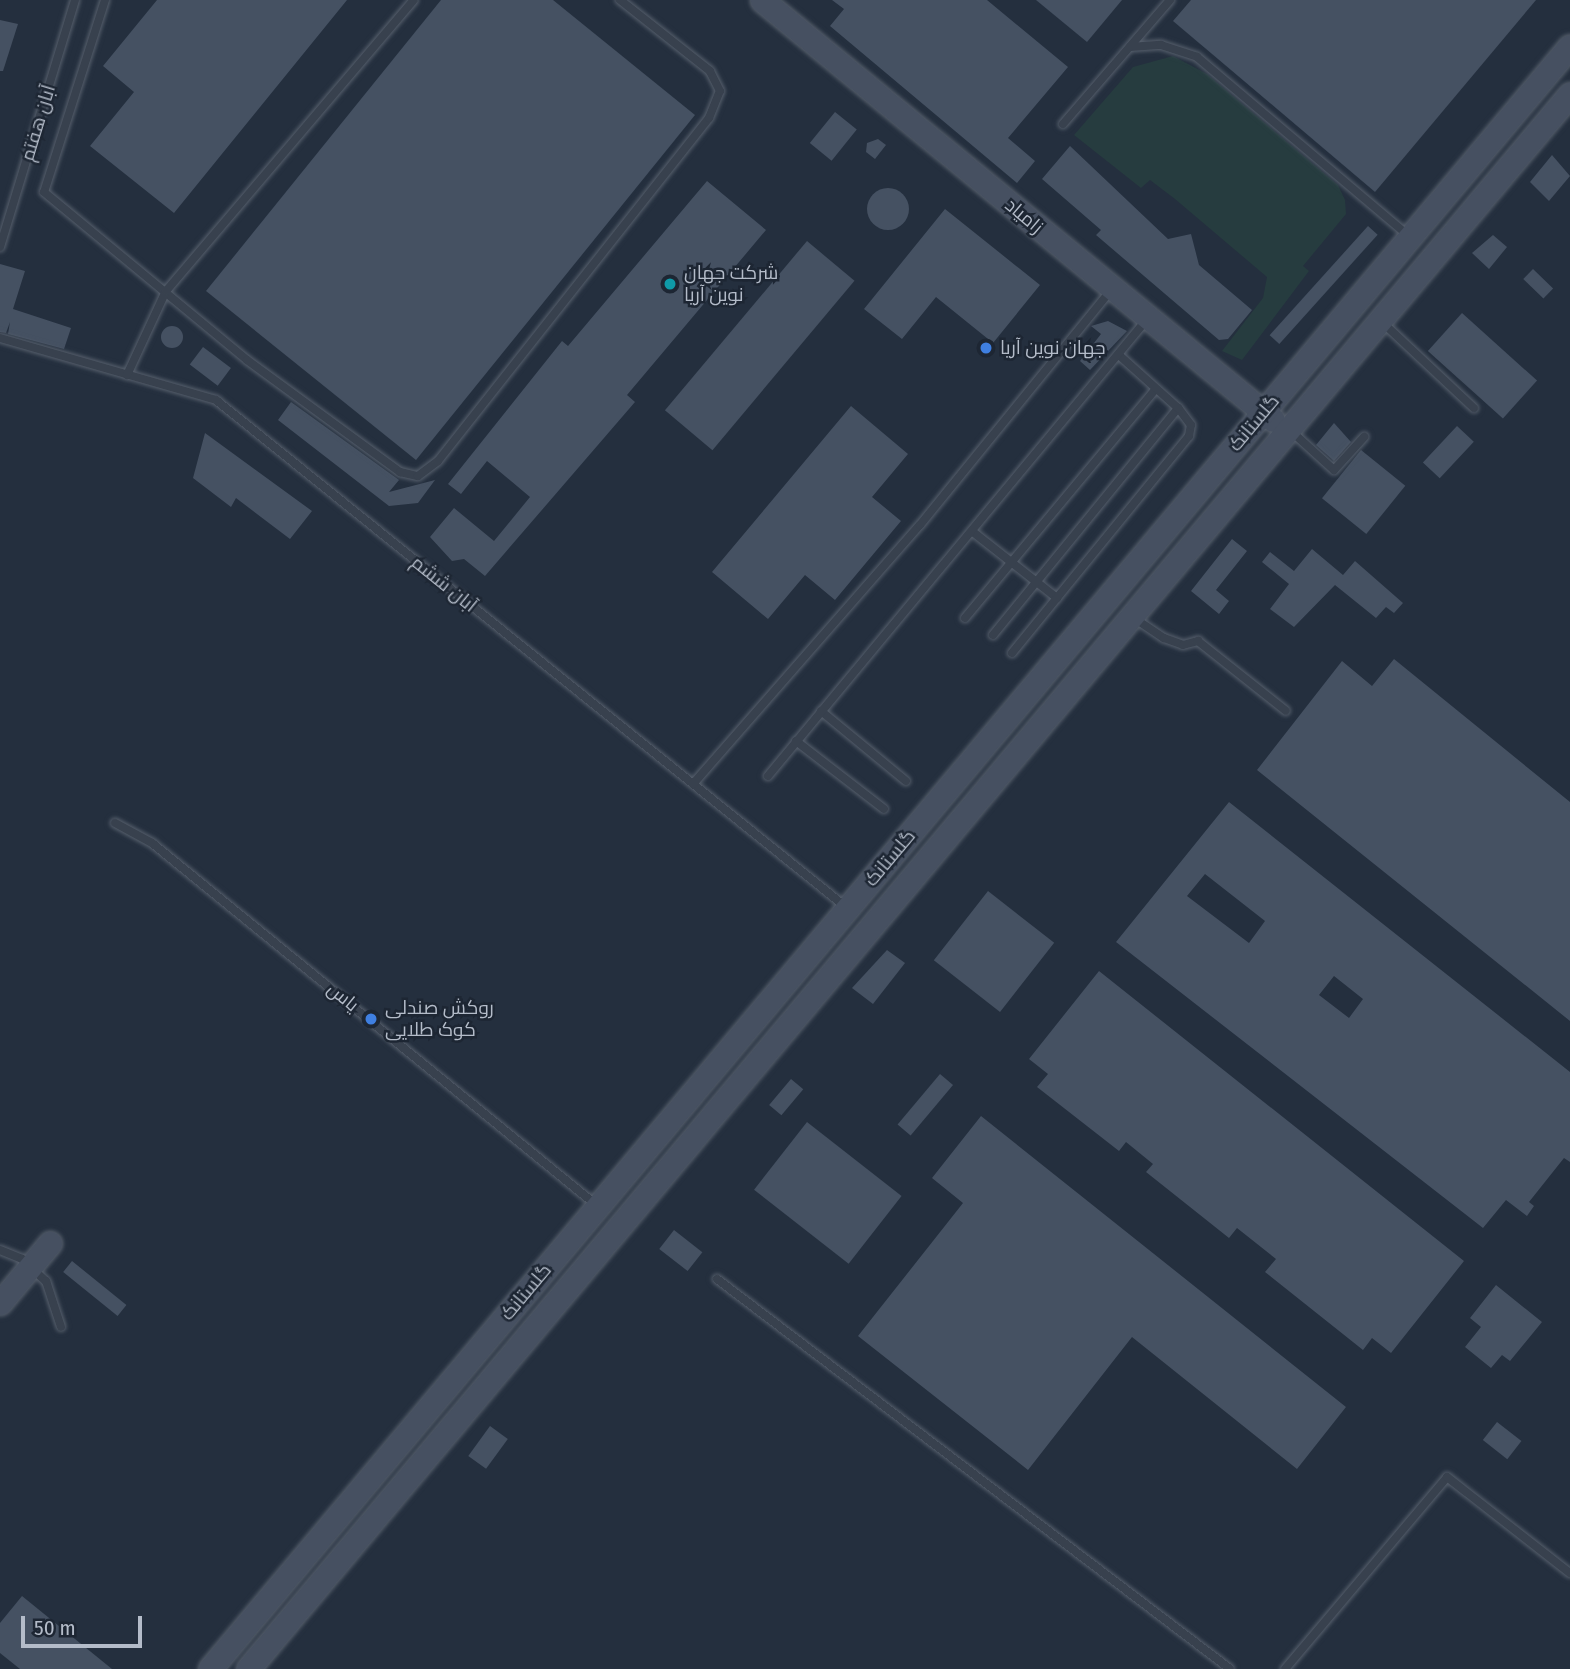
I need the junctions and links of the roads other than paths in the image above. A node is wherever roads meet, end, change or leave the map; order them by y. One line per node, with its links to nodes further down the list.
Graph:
1 (75, 0): 12 (lane, آبان هفتم)
2 (105, 0): 14 (lane)
3 (414, 0): 14 (lane)
4 (620, 0): 14 (lane)
5 (762, 0): 13 (street, زامیاد)
6 (1170, 0): 8 (lane)
7 (1570, 46): 11 (street, گلستانک)
8 (1130, 47): 10 (lane); 11 (lane)
9 (1570, 94): 16 (street, گلستانک)
10 (1063, 124)
11 (1410, 237): 23 (street, گلستانک)
12 (0, 247)
13 (1112, 289): 15 (street, زامیاد); 39 (lane)
14 (166, 291): 19 (lane)
15 (1147, 318): 18 (lane); 23 (street, زامیاد)
16 (1380, 320): 22 (lane); 24 (street, گلستانک)
17 (0, 338): 19 (lane, آبان ششم)
18 (1119, 355): 20 (lane); 26 (lane)
19 (127, 375): 39 (lane, آبان ششم)
20 (1156, 389): 21 (lane); 27 (lane)
21 (1178, 408): 28 (lane); 29 (lane)
22 (1474, 408)
23 (1263, 413): 24 (street, زامیاد); 42 (street, گلستانک)
24 (1289, 429): 25 (lane); 30 (street, گلستانک)
25 (1364, 437)
26 (973, 532): 27 (lane); 34 (lane)
27 (1011, 562): 28 (lane); 31 (lane)
28 (1037, 582): 29 (lane); 32 (lane)
29 (1057, 598): 33 (lane)
30 (1132, 616): 35 (lane); 52 (street, گلستانک)
31 (964, 618)
32 (993, 635)
33 (1012, 653)
34 (821, 711): 36 (lane); 38 (lane)
35 (1286, 711)
36 (796, 741): 37 (lane); 40 (lane)
37 (768, 776)
38 (906, 781)
39 (693, 784): 42 (lane, آبان ششم)
40 (884, 808)
41 (115, 823): 43 (lane, یاس)
42 (847, 908): 43 (street, گلستانک)
43 (598, 1206): 51 (street, گلستانک)
44 (50, 1243): 46 (street)
45 (0, 1251): 46 (lane)
46 (29, 1268): 48 (street); 49 (lane)
47 (717, 1279): 53 (lane)
48 (0, 1303)
49 (61, 1327)
50 (1570, 1573): 54 (lane)
51 (210, 1669)
52 (248, 1669)
53 (1230, 1669)
54 (1285, 1669)

